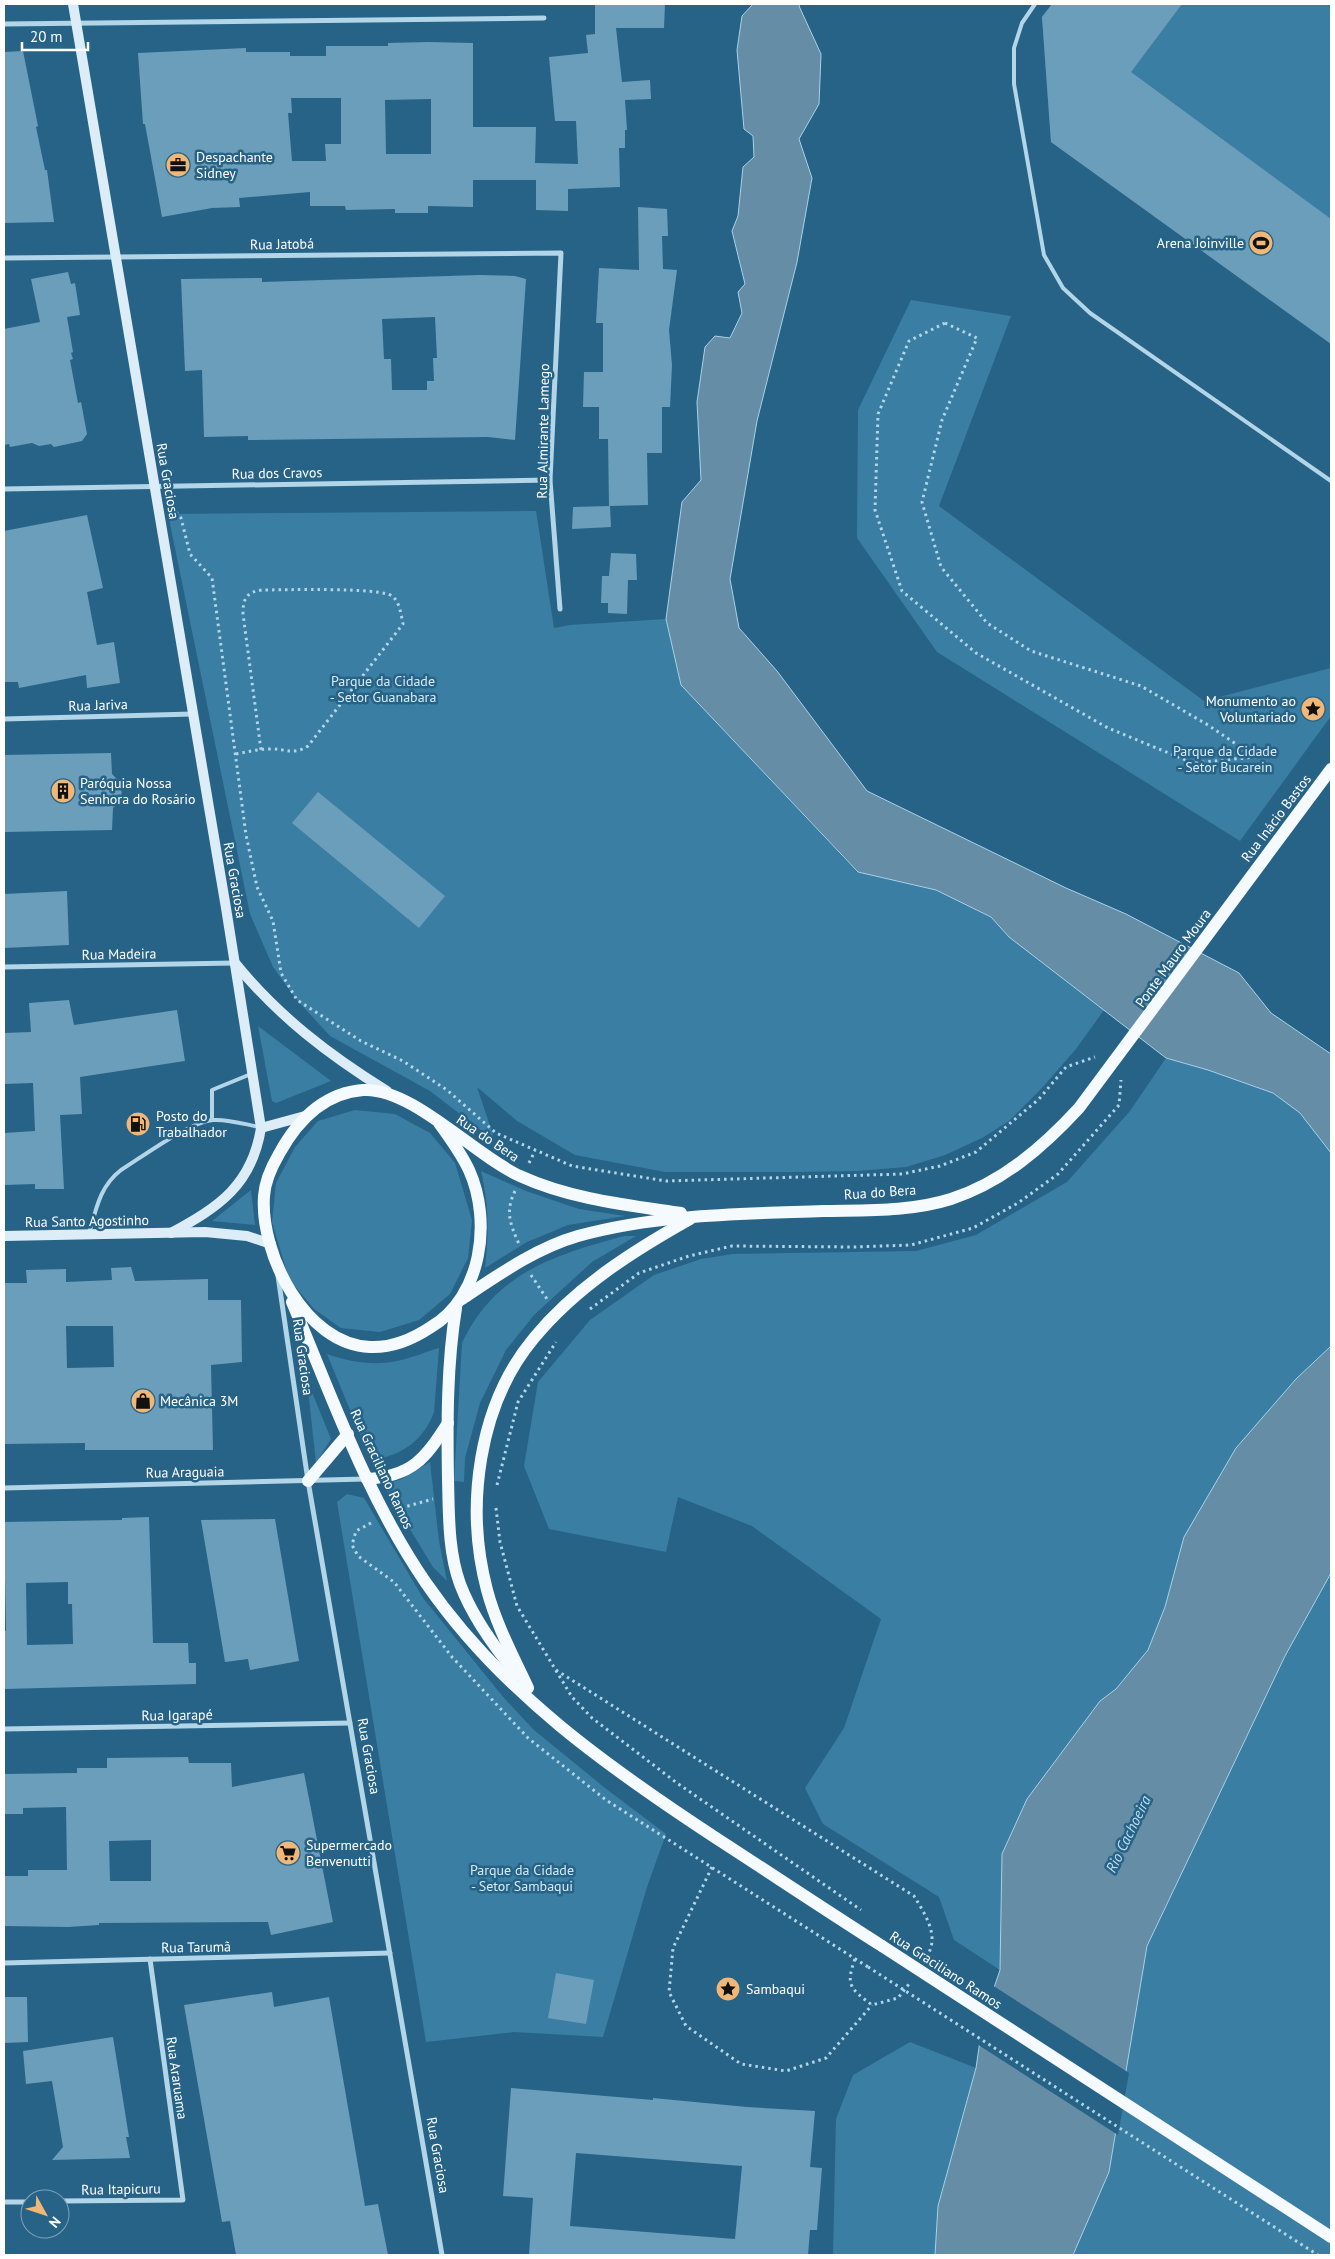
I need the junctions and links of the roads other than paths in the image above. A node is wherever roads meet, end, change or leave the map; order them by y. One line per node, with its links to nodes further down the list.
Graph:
1 (73, 4): 4 (main road, Rua Graciosa)
2 (1035, 4): 10 (lane)
3 (544, 18): 4 (street)
4 (77, 23): 5 (street); 7 (main road, Rua Graciosa)
5 (4, 24)
6 (561, 253): 7 (street, Rua Jatobá); 9 (street, Rua Almirante Lamego)
7 (116, 257): 8 (street, Rua Jatobá); 11 (main road, Rua Graciosa)
8 (4, 258)
9 (550, 480): 11 (street, Rua dos Cravos); 13 (street, Rua Almirante Lamego)
10 (1331, 481)
11 (155, 486): 12 (street, Rua dos Cravos); 14 (main road, Rua Graciosa)
12 (4, 489)
13 (560, 609)
14 (193, 714): 15 (street, Rua Jariva); 18 (main road, Rua Graciosa)
15 (4, 719)
16 (1331, 769): 17 (main road, Rua Inácio Bastos)
17 (1245, 886): 20 (main road, Ponte Mauro Moura)
18 (235, 963): 19 (street, Rua Madeira); 21 (main road, Rua Graciosa); 22 (main road, Rua Graciosa)
19 (4, 967)
20 (1125, 1048): 28 (main road, Rua do Bera)
21 (253, 1073): 24 (lane); 26 (main road, Rua Graciosa)
22 (394, 1096): 23 (main road, Rua do Bera); 25 (main road, Rua do Bera)
23 (305, 1116): 26 (main road); 32 (main road, Rua do Bera)
24 (212, 1120): 26 (lane); 30 (lane)
25 (439, 1123): 28 (main road, Rua do Bera); 35 (main road)
26 (261, 1128): 27 (main road, Rua Graciosa)
27 (253, 1158): 29 (main road, Rua Santo Agostinho)
28 (696, 1215): 35 (main road, Rua do Bera); 41 (main road)
29 (171, 1233): 30 (main road, Rua Santo Agostinho); 32 (main road, Rua Santo Agostinho)
30 (89, 1235): 31 (main road, Rua Santo Agostinho)
31 (4, 1236)
32 (271, 1244): 33 (main road, Rua do Bera)
33 (275, 1260): 34 (main road, Rua do Bera); 39 (street, Rua Graciosa)
34 (282, 1276): 35 (main road, Rua do Bera); 37 (main road, Rua Graciliano Ramos)
35 (459, 1304): 36 (main road, Rua Graciliano Ramos)
36 (448, 1423): 38 (main road); 41 (main road, Rua Graciliano Ramos)
37 (348, 1434): 38 (main road, Rua Graciliano Ramos); 39 (main road)
38 (367, 1479): 39 (street, Rua Araguaia); 42 (main road, Rua Graciliano Ramos)
39 (308, 1481): 40 (street, Rua Araguaia); 43 (street, Rua Graciosa)
40 (4, 1488)
41 (528, 1688): 42 (main road, Rua Graciliano Ramos)
42 (551, 1718): 52 (main road, Rua Graciliano Ramos, bridge)
43 (350, 1723): 44 (street, Rua Igarapé); 45 (street, Rua Graciosa)
44 (4, 1729)
45 (390, 1953): 46 (street, Rua Tarumã); 53 (street, Rua Graciosa)
46 (150, 1959): 47 (street, Rua Tarumã); 48 (street, Rua Araruama)
47 (4, 1963)
48 (183, 2200): 51 (street, Rua Itapicuru)
49 (4, 2202): 50 (street)
50 (20, 2202)
51 (70, 2202)
52 (1331, 2237)
53 (442, 2255)

